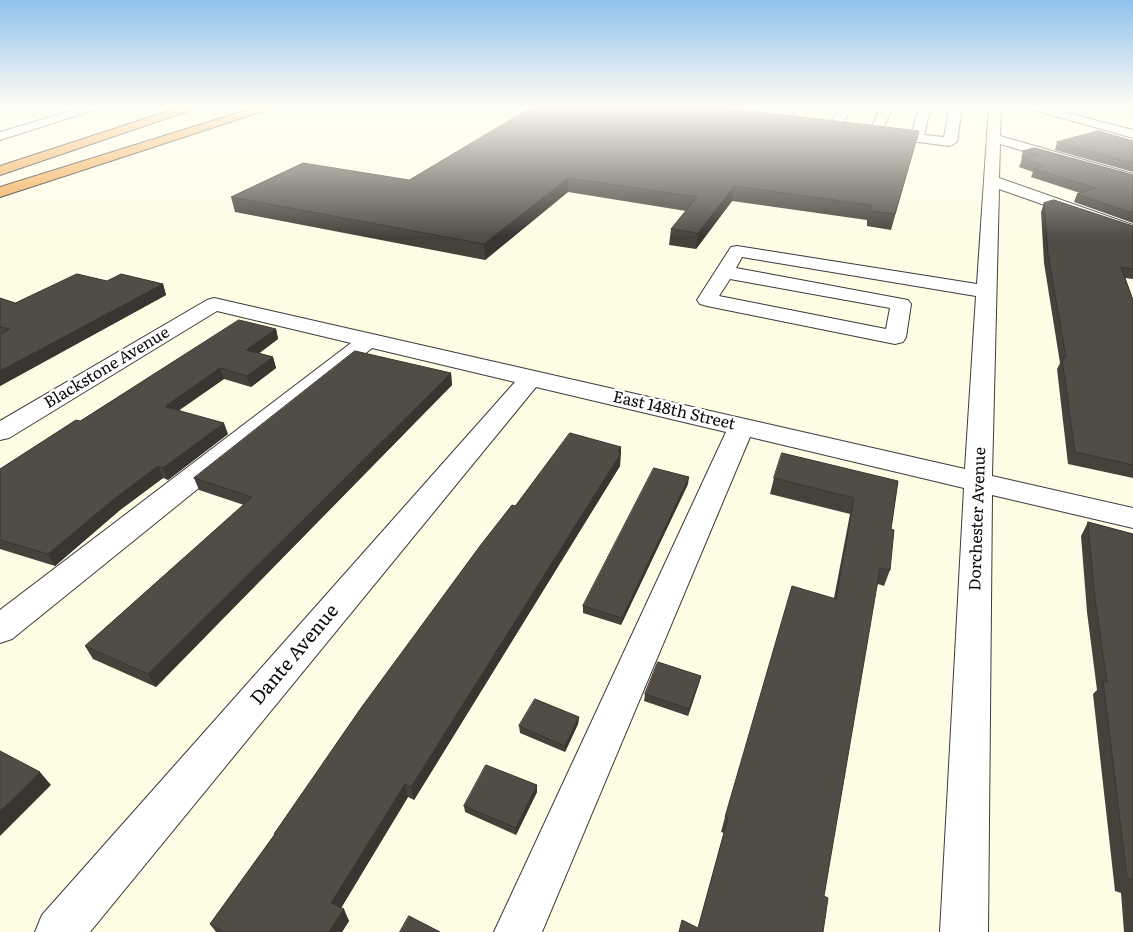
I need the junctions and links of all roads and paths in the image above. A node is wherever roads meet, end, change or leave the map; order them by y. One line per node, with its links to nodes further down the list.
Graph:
1 (48, 149): 7 (highway)
2 (65, 149): 8 (highway)
3 (105, 149): 11 (highway)
4 (135, 149): 12 (highway)
5 (992, 149): 10 (street, Dorchester Avenue)
6 (1062, 149): 9 (street)
7 (0, 166)
8 (0, 171)
9 (1133, 180)
10 (992, 181): 13 (street); 15 (street, Dorchester Avenue)
11 (0, 186)
12 (0, 192)
13 (1133, 231)
14 (724, 272): 14 (street); 15 (street)
15 (987, 292): 21 (street, Dorchester Avenue)
16 (214, 304): 17 (street, East 148th Street); 20 (street, Blackstone Avenue)
17 (368, 340): 18 (street, East 148th Street); 23 (street)
18 (531, 378): 19 (street, East 148th Street); 24 (street, Dante Avenue)
19 (741, 427): 21 (street, East 148th Street); 25 (street)
20 (0, 432)
21 (978, 482): 22 (street, East 148th Street); 26 (street, Dorchester Avenue)
22 (1133, 518)
23 (0, 629)
24 (59, 932)
25 (518, 932)
26 (964, 932)

